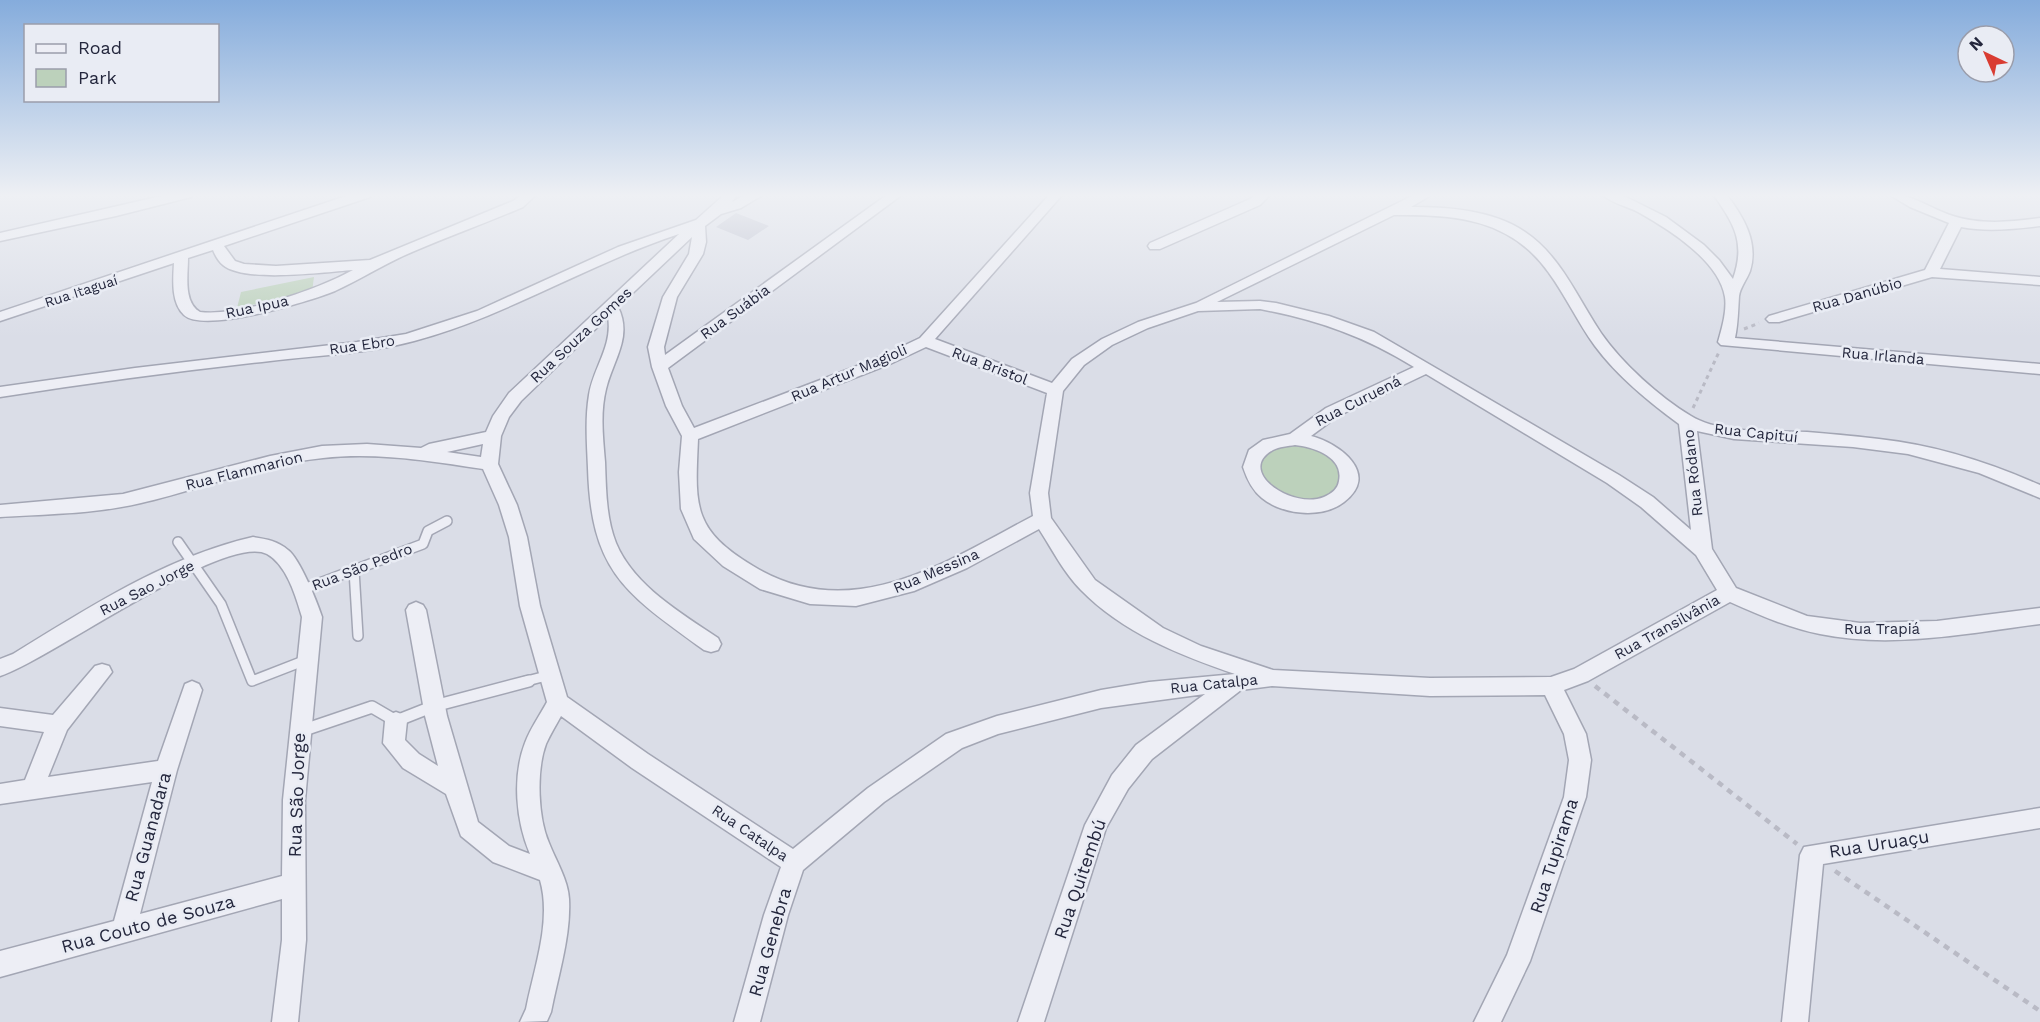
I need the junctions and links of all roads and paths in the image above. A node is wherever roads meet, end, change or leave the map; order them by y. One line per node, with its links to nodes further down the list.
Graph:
1 (227, 242): 14 (street, Rua Itaguaí)
2 (429, 242): 17 (street, Rua Ipua)
3 (645, 242): 31 (street, Rua Ebro)
4 (677, 242): 21 (street, Rua Souza Gomes)
5 (699, 242): 27 (street)
6 (832, 242): 27 (street, Rua Suábia)
7 (1014, 242): 26 (street, Rua Artur Magioli)
8 (1165, 242): 15 (street)
9 (1329, 242): 22 (street)
10 (1529, 242): 32 (street, Rua Capituí)
11 (1690, 242): 20 (street)
12 (1745, 242): 20 (street)
13 (1947, 242): 18 (street)
14 (217, 245): 16 (street, Rua Itaguaí); 17 (street, Rua Ipua)
15 (1155, 246)
16 (181, 257): 17 (street, Rua Ipua); 23 (street, Rua Itaguaí)
17 (374, 264)
18 (1931, 273): 19 (street); 24 (street, Rua Danúbio)
19 (2040, 280)
20 (1732, 295): 25 (street)
21 (610, 307): 34 (street, Rua Souza Gomes); 51 (street)
22 (1196, 307): 28 (street, Rua Transilvânia); 30 (street, Rua Transilvânia)
23 (0, 317)
24 (1774, 319): 25 (path)
25 (1727, 338): 29 (street, Rua Irlanda); 32 (path, Rua Ródano)
26 (925, 341): 30 (street, Rua Bristol); 33 (street, Rua Artur Magioli)
27 (660, 367): 33 (street)
28 (1425, 368): 35 (street, Rua Curuená); 43 (street, Rua Transilvânia)
29 (2040, 369)
30 (1055, 390): 40 (street, Rua Transilvânia)
31 (0, 392)
32 (1687, 421): 38 (street, Rua Capituí); 43 (street, Rua Ródano)
33 (690, 435): 40 (street, Rua Messina)
34 (493, 436): 36 (street); 37 (street)
35 (1295, 439): 35 (street)
36 (415, 453): 37 (street, Rua Flammarion); 39 (street, Rua Flammarion)
37 (489, 464): 56 (street)
38 (2035, 489)
39 (0, 511)
40 (1042, 519): 58 (street, Rua Transilvânia)
41 (447, 522): 45 (lane, Rua São Pedro)
42 (178, 542): 44 (lane)
43 (1703, 550): 47 (street, Rua Transilvânia)
44 (194, 564): 46 (street, Rua Sao Jorge); 52 (street, Rua Sao Jorge); 53 (lane)
45 (354, 570): 46 (lane, Rua São Pedro); 50 (lane)
46 (297, 582): 53 (street, Rua São Jorge)
47 (1729, 593): 49 (street, Rua Trapiá); 60 (street, Rua Transilvânia)
48 (416, 610): 63 (street)
49 (2040, 616)
50 (358, 636)
51 (711, 644)
52 (20, 660): 54 (street, Rua Sao Jorge); 57 (street)
53 (308, 660): 67 (street, Rua São Jorge)
54 (0, 668)
55 (102, 672): 66 (street)
56 (550, 675): 62 (street); 63 (lane)
57 (0, 678)
58 (1273, 678): 59 (street, Rua Catalpa); 60 (street, Rua Transilvânia)
59 (1236, 683): 73 (street, Rua Catalpa); 78 (street, Rua Quitembú)
60 (1551, 686): 82 (street, Rua Tupirama)
61 (192, 690): 68 (street, Rua Guanadara)
62 (558, 702): 73 (street, Rua Catalpa); 74 (street)
63 (434, 706): 65 (lane); 69 (street)
64 (0, 717): 66 (street)
65 (396, 721): 67 (lane); 69 (street)
66 (58, 725): 70 (street)
67 (299, 731): 75 (street, Rua São Jorge)
68 (166, 770): 70 (street); 76 (street, Rua Guanadara)
69 (455, 788): 74 (street)
70 (32, 790): 71 (street)
71 (0, 794)
72 (2040, 818): 83 (street, Rua Uruaçu)
73 (794, 864): 81 (street, Rua Genebra)
74 (550, 872): 80 (street)
75 (295, 884): 76 (street, Rua Couto de Souza); 79 (street, Rua São Jorge)
76 (123, 932): 77 (street, Rua Couto de Souza)
77 (0, 964)
78 (1034, 1020)
79 (285, 1022)
80 (532, 1022)
81 (747, 1022)
82 (1487, 1022)
83 (1795, 1022)

